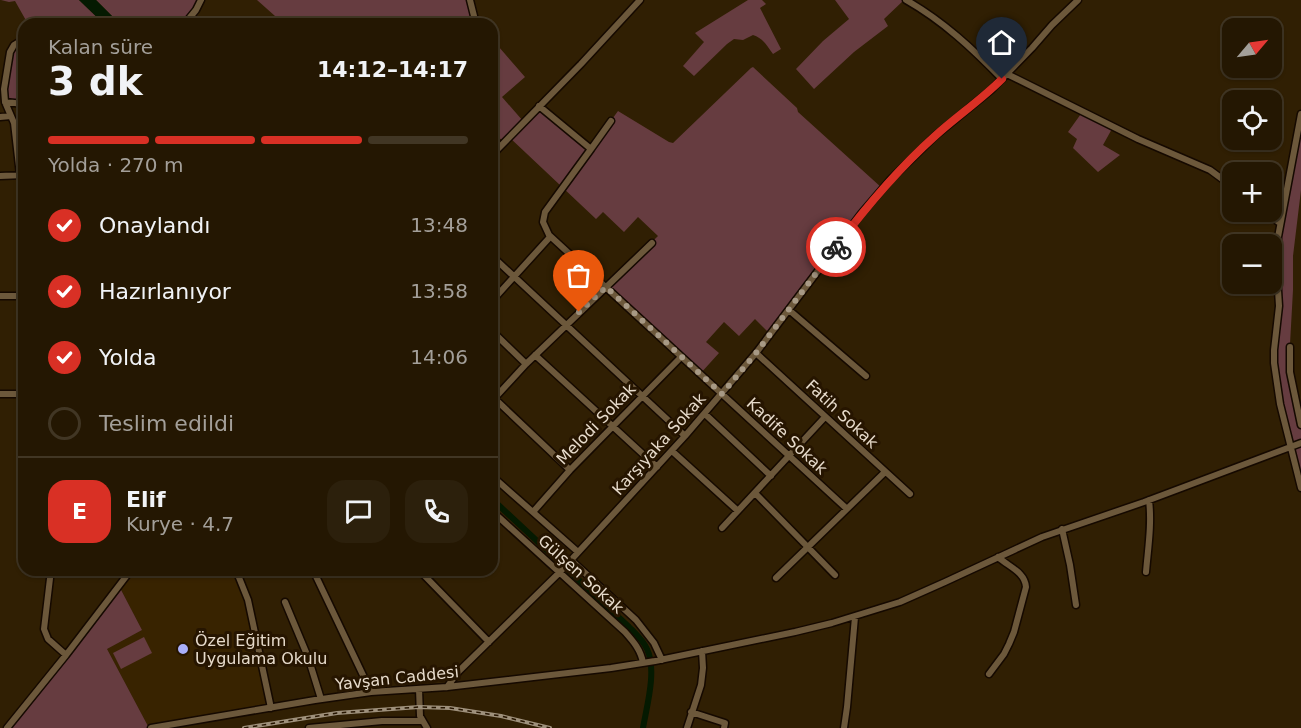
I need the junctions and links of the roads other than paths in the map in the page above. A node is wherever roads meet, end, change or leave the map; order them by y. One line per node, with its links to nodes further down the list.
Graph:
1 (201, 0): 6 (street)
2 (470, 0): 7 (street)
3 (640, 0): 12 (street)
4 (906, 0): 9 (street)
5 (1078, 0): 9 (street, Karşıyaka Sokak)
6 (189, 18)
7 (474, 18)
8 (18, 43): 10 (street)
9 (1005, 76): 22 (street); 32 (street, Karşıyaka Sokak)
10 (5, 102): 11 (street); 14 (street)
11 (18, 103)
12 (539, 106): 17 (street); 19 (street)
13 (1301, 114): 23 (street)
14 (11, 116): 15 (street); 18 (street)
15 (0, 117)
16 (611, 121): 17 (street)
17 (591, 148): 24 (street)
18 (18, 149)
19 (498, 149)
20 (18, 175): 21 (street)
21 (0, 176)
22 (1222, 179)
23 (1281, 223): 53 (street)
24 (550, 237): 27 (street); 28 (street, Kadife Sokak)
25 (652, 243): 28 (street)
26 (498, 261): 27 (street)
27 (515, 277): 29 (street); 33 (street)
28 (606, 287): 33 (street); 38 (street, Kadife Sokak)
29 (498, 295)
30 (0, 296): 31 (street)
31 (18, 296)
32 (789, 310): 36 (street, Karşıyaka Sokak); 40 (street)
33 (566, 325): 37 (street); 45 (street)
34 (498, 337): 39 (street)
35 (1290, 347): 49 (street)
36 (756, 353): 44 (street, Karşıyaka Sokak); 48 (street, Fatih Sokak)
37 (535, 355): 39 (street); 50 (street)
38 (681, 357): 44 (street, Kadife Sokak); 45 (street, Melodi Sokak)
39 (526, 364): 43 (street)
40 (866, 376)
41 (0, 394): 42 (street)
42 (18, 394)
43 (498, 394)
44 (722, 394): 47 (street, Karşıyaka Sokak); 55 (street, Kadife Sokak)
45 (643, 396): 50 (street, Melodi Sokak); 51 (street)
46 (498, 404): 57 (street)
47 (705, 414): 51 (street, Karşıyaka Sokak); 59 (street)
48 (825, 417): 55 (street); 58 (street, Fatih Sokak)
49 (1301, 425)
50 (613, 426): 56 (street); 57 (street, Melodi Sokak)
51 (685, 436): 54 (street, Karşıyaka Sokak)
52 (1301, 443): 53 (street, Yavşan Caddesi)
53 (1290, 446): 61 (street); 64 (street, Yavşan Caddesi)
54 (672, 451): 56 (street, Karşıyaka Sokak); 66 (street)
55 (789, 457): 59 (street); 65 (street, Kadife Sokak)
56 (657, 467): 72 (street, Karşıyaka Sokak)
57 (570, 470): 67 (street, Melodi Sokak)
58 (885, 472): 63 (street, Fatih Sokak); 65 (street)
59 (771, 476): 62 (street)
60 (498, 481): 67 (street)
61 (1301, 488)
62 (755, 493): 66 (street); 71 (street)
63 (910, 494)
64 (1149, 500): 70 (street, Yavşan Caddesi); 76 (street)
65 (847, 509): 71 (street)
66 (738, 511): 69 (street)
67 (533, 512): 72 (street)
68 (498, 516): 75 (street, Gülşen Sokak)
69 (722, 528)
70 (1062, 530): 73 (street, Yavşan Caddesi); 85 (street)
71 (808, 547): 77 (street); 83 (street)
72 (578, 552): 74 (street, Karşıyaka Sokak)
73 (998, 557): 86 (street, Yavşan Caddesi); 92 (street)
74 (570, 562): 75 (street, Karşıyaka Sokak); 90 (street)
75 (561, 571): 87 (street, Karşıyaka Sokak); 91 (street, Gülşen Sokak)
76 (1146, 572)
77 (835, 575)
78 (50, 576): 89 (street)
79 (126, 576): 89 (street)
80 (238, 576): 97 (street)
81 (317, 576): 95 (street)
82 (425, 576): 87 (street)
83 (776, 578)
84 (285, 602): 96 (street)
85 (1076, 605)
86 (855, 617): 88 (street, Yavşan Caddesi); 106 (street)
87 (489, 642): 93 (street, Karşıyaka Sokak)
88 (702, 651): 90 (street, Yavşan Caddesi); 98 (street)
89 (66, 655): 100 (street)
90 (658, 660): 91 (street, Yavşan Caddesi)
91 (645, 663): 93 (street, Yavşan Caddesi)
92 (989, 674)
93 (447, 687): 94 (street, Yavşan Caddesi)
94 (419, 689): 95 (street, Yavşan Caddesi); 99 (street)
95 (371, 692): 96 (street, Yavşan Caddesi)
96 (321, 699): 97 (street, Yavşan Caddesi)
97 (272, 708): 101 (street, Yavşan Caddesi)
98 (691, 712): 104 (street); 105 (street)
99 (422, 721): 102 (street); 103 (street)
100 (7, 728)
101 (151, 728)
102 (309, 728)
103 (427, 728)
104 (687, 728)
105 (724, 728)
106 (844, 728)

